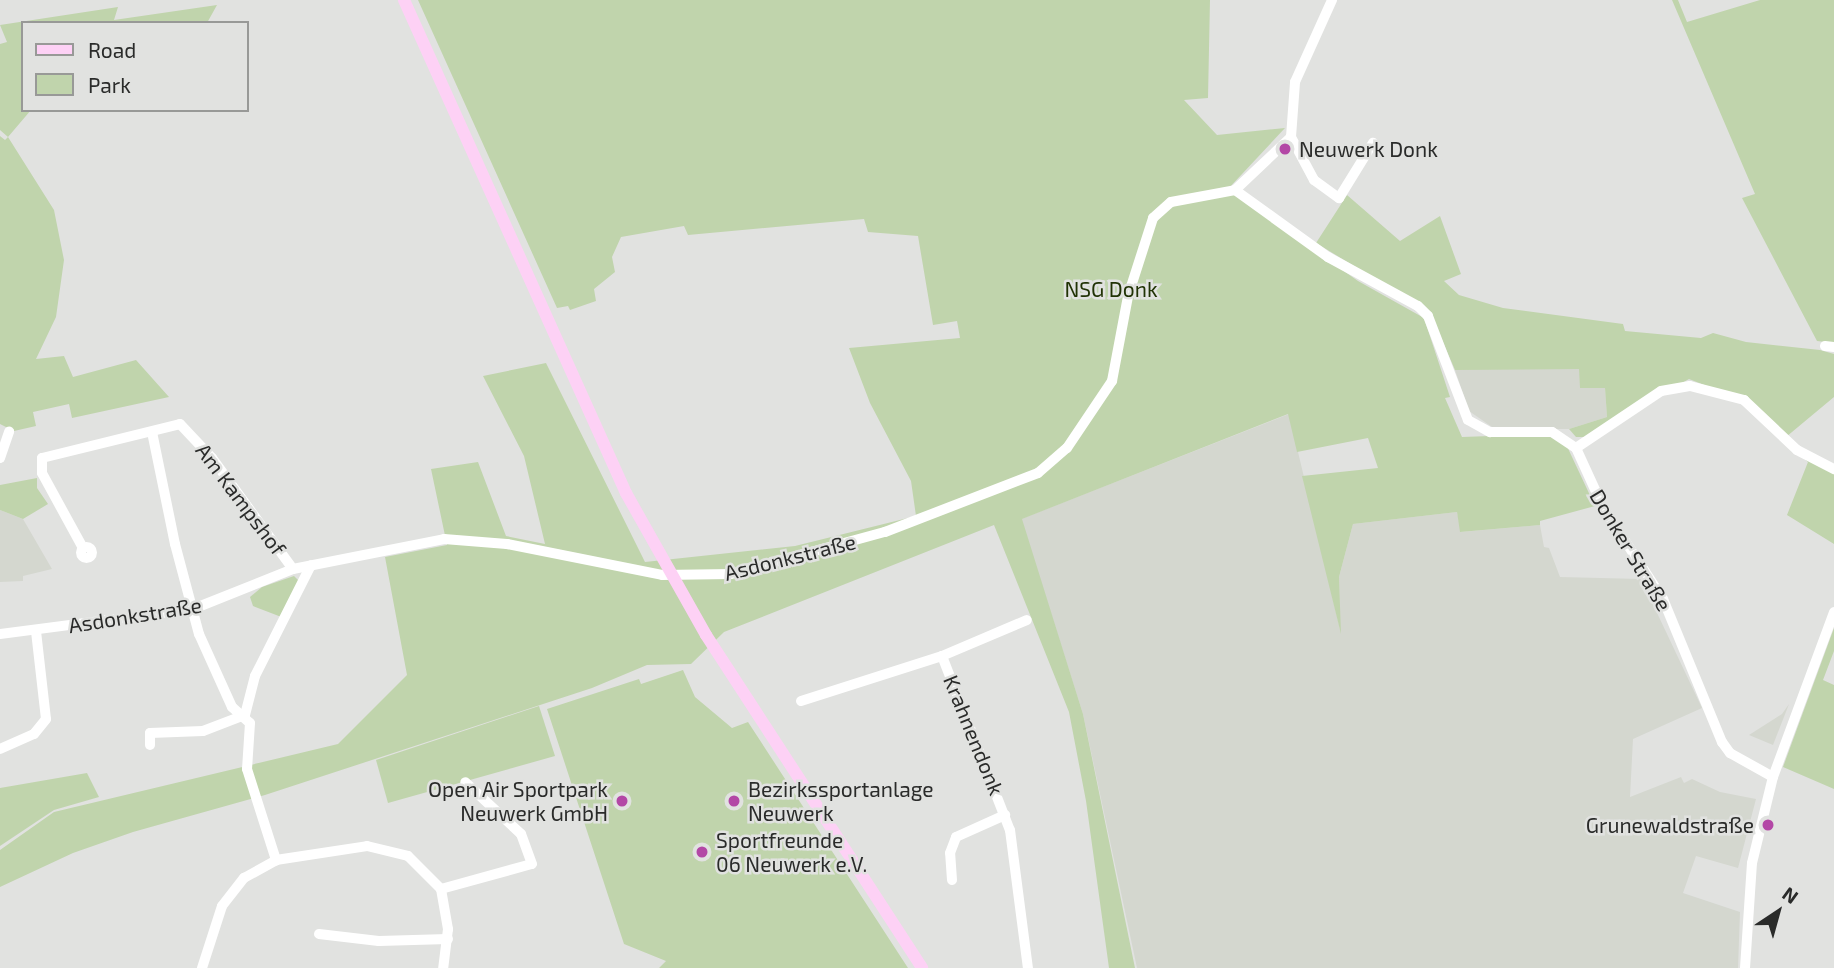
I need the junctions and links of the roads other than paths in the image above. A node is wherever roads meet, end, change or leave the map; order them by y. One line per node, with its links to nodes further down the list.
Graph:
1 (404, 0): 34 (main road)
2 (1332, 0): 3 (street)
3 (1291, 137): 4 (street); 5 (street)
4 (1373, 143)
5 (1235, 190): 8 (street); 12 (street, Asdonkstraße)
6 (9, 432): 9 (street)
7 (152, 432): 11 (street, Am Kampshof); 13 (street, Am Kampshof); 14 (street)
8 (1576, 448): 10 (street); 24 (street, Donker Straße)
9 (0, 458)
10 (1834, 469)
11 (83, 548)
12 (311, 565): 13 (street, Asdonkstraße); 21 (street)
13 (293, 569): 14 (street, Asdonkstraße)
14 (193, 608): 17 (street, Asdonkstraße); 21 (street)
15 (1834, 612): 24 (street)
16 (1027, 620): 19 (street, Krahnendonk)
17 (36, 631): 18 (street, Asdonkstraße); 23 (street)
18 (0, 634)
19 (942, 656): 20 (street, Krahnendonk); 26 (street, Krahnendonk)
20 (801, 702)
21 (244, 715): 22 (street); 27 (street)
22 (150, 745)
23 (0, 749)
24 (1773, 777): 36 (street)
25 (465, 782): 29 (street)
26 (1005, 815): 28 (street, Krahnendonk); 35 (street, Krahnendonk)
27 (276, 860): 29 (street); 32 (street)
28 (952, 880)
29 (441, 889): 31 (street)
30 (319, 934): 31 (street)
31 (448, 939): 33 (street)
32 (202, 968)
33 (443, 968)
34 (922, 968)
35 (1028, 968)
36 (1745, 968)

